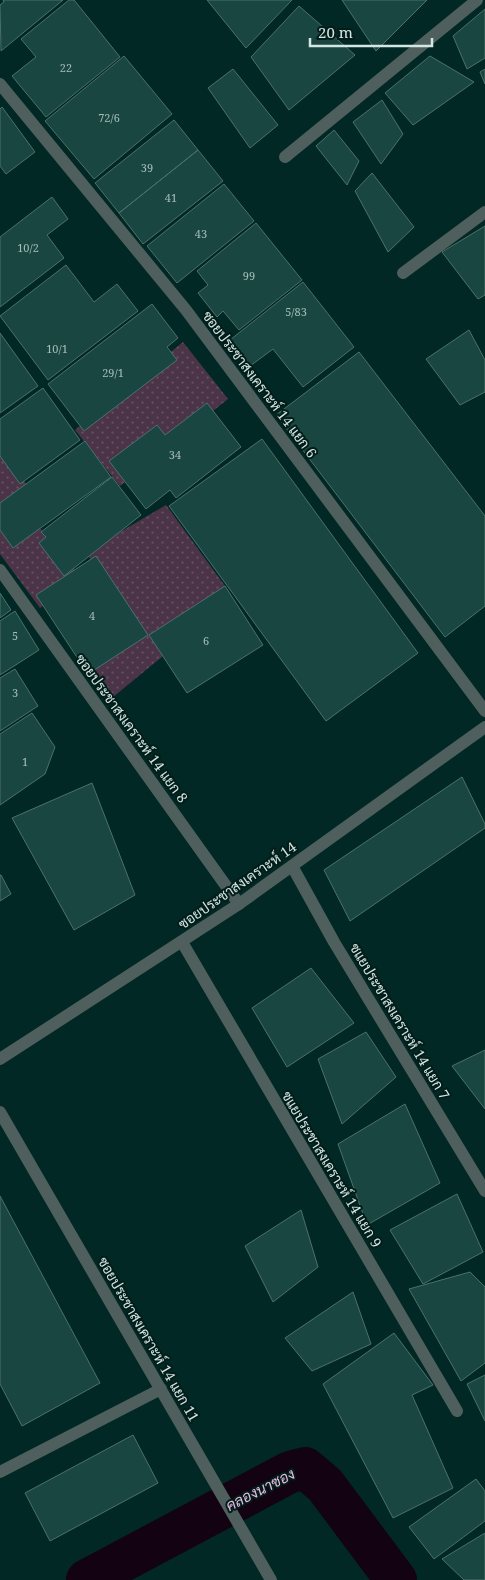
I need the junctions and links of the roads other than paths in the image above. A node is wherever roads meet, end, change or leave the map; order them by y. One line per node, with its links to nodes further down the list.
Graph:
1 (477, 0): 3 (street)
2 (0, 84): 7 (street, ซอยประชาสงเคราะห์ 14 แยก 6)
3 (285, 157)
4 (485, 212): 5 (street)
5 (403, 273)
6 (0, 570): 10 (street, ซอยประชาสงเคราะห์ 14 แยก 8)
7 (485, 712)
8 (485, 727): 9 (street, ซอยประชาสงเคราะห์ 14)
9 (292, 866): 10 (street, ซอยประชาสงเคราะห์ 14); 14 (street, ซแยประชาสงเคราะห์ 14 แยก 7)
10 (239, 904): 11 (street, ซอยประชาสงเคราะห์ 14)
11 (182, 942): 12 (street, ซอยประชาสงเคราะห์ 14); 16 (street, ซแยประชาสงเคราะห์ 14 แยก 9)
12 (0, 1059)
13 (0, 1112): 15 (street, ซอยประชาสงเคราะห์ 14 แยก 11)
14 (485, 1191)
15 (160, 1389): 17 (street); 18 (street, ซอยประชาสงเคราะห์ 14 แยก 11)
16 (457, 1411)
17 (0, 1472)
18 (271, 1580)

